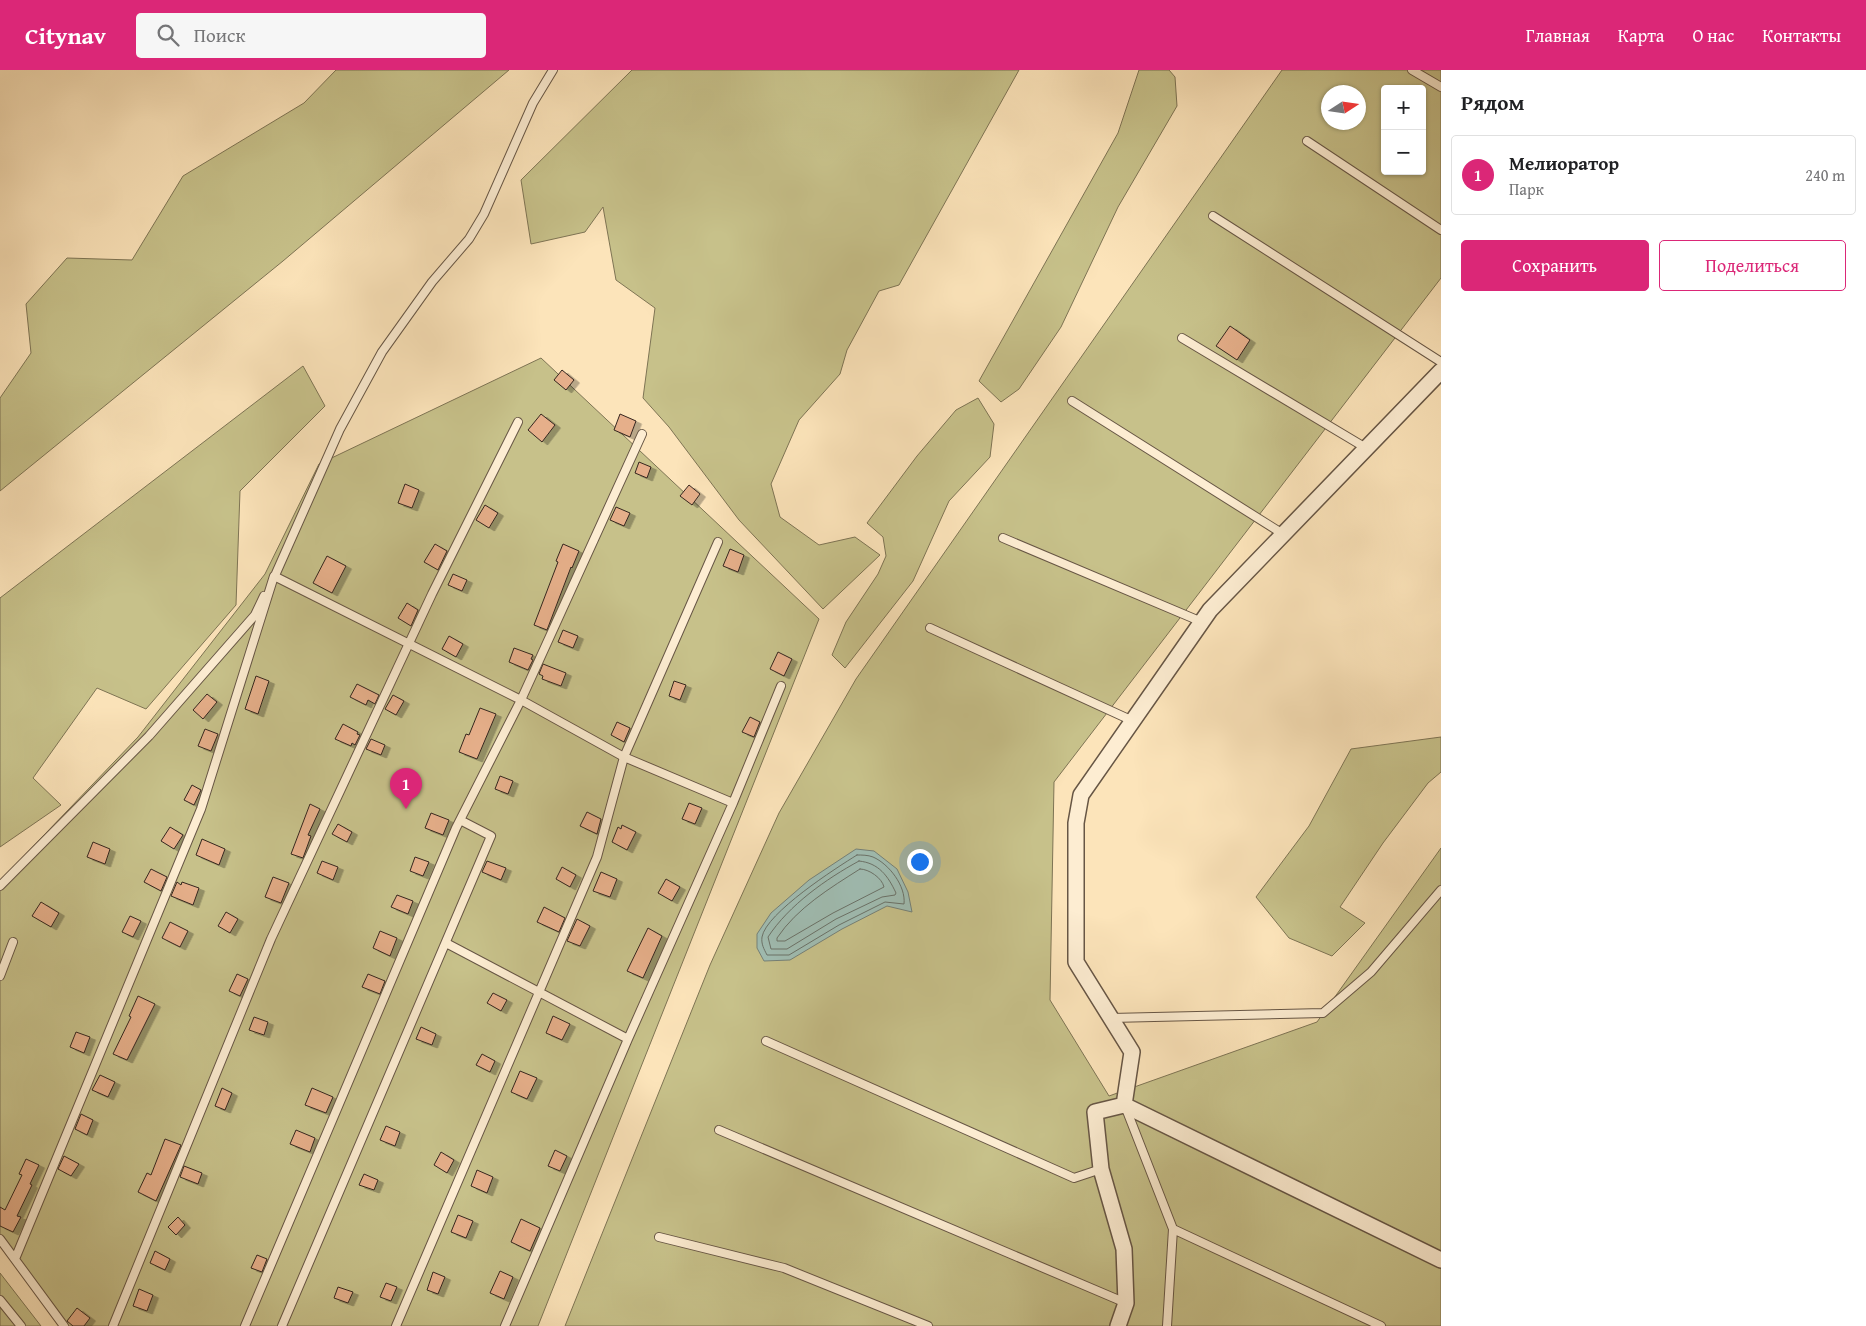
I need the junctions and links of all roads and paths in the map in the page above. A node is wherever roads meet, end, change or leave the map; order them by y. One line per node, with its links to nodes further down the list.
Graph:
1 (553, 70): 17 (lane)
2 (1412, 70): 3 (lane)
3 (1441, 87)
4 (1306, 141): 6 (lane)
5 (1213, 216): 8 (lane)
6 (1441, 230)
7 (1182, 338): 13 (lane)
8 (1441, 362)
9 (1441, 371): 13 (street)
10 (1072, 401): 14 (lane)
11 (518, 422): 20 (lane)
12 (642, 434): 22 (lane)
13 (1366, 448): 14 (street)
14 (1283, 534): 18 (street)
15 (1004, 538): 18 (lane)
16 (718, 542): 24 (lane)
17 (274, 576): 20 (lane); 27 (lane); 42 (lane)
18 (1202, 622): 23 (street)
19 (930, 628): 23 (lane)
20 (410, 645): 22 (lane); 48 (lane)
21 (781, 686): 25 (lane)
22 (521, 700): 24 (lane); 26 (lane)
23 (1134, 721): 33 (street)
24 (624, 757): 25 (lane); 32 (lane)
25 (733, 803): 34 (lane)
26 (460, 820): 30 (lane); 49 (lane)
27 (0, 886)
28 (1441, 890): 33 (lane)
29 (13, 942): 31 (lane)
30 (446, 943): 32 (lane); 50 (lane)
31 (0, 976)
32 (539, 992): 34 (lane); 51 (lane)
33 (1111, 1018): 36 (street)
34 (628, 1039): 52 (lane)
35 (766, 1041): 38 (lane)
36 (1124, 1105): 38 (street); 39 (lane); 43 (street)
37 (719, 1130): 45 (lane)
38 (1101, 1169): 45 (street)
39 (1173, 1229): 55 (lane); 56 (lane)
40 (659, 1237): 53 (lane)
41 (0, 1239): 42 (lane)
42 (15, 1259): 47 (lane)
43 (1441, 1260)
44 (0, 1300): 46 (lane)
45 (1126, 1303): 54 (street)
46 (21, 1326)
47 (64, 1326)
48 (113, 1326)
49 (245, 1326)
50 (282, 1326)
51 (396, 1326)
52 (505, 1326)
53 (928, 1326)
54 (1118, 1326)
55 (1167, 1326)
56 (1381, 1326)

